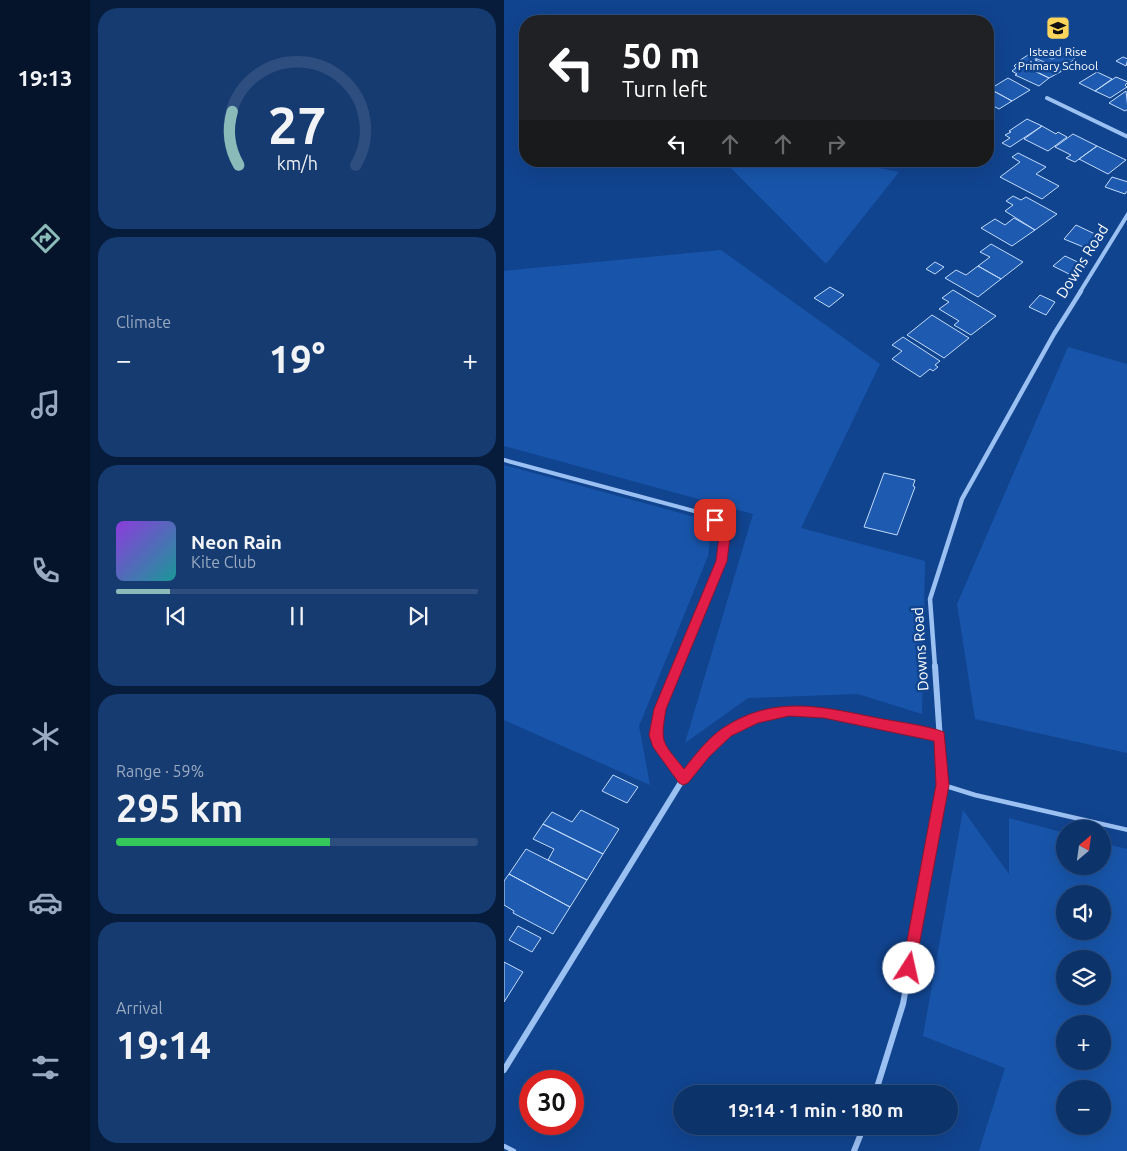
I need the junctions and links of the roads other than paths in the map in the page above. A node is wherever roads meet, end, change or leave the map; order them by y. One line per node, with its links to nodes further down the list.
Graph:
1 (1047, 98): 2 (street)
2 (1127, 137)
3 (1127, 214): 5 (street, Downs Road)
4 (504, 460): 6 (lane)
5 (940, 736): 6 (street); 7 (street, Downs Road)
6 (683, 779): 9 (street)
7 (943, 785): 8 (lane); 10 (street, Downs Road)
8 (1127, 830)
9 (504, 1070)
10 (878, 1085)
11 (860, 1135): 14 (street)
12 (504, 1146): 13 (lane)
13 (514, 1151)
14 (854, 1151)

